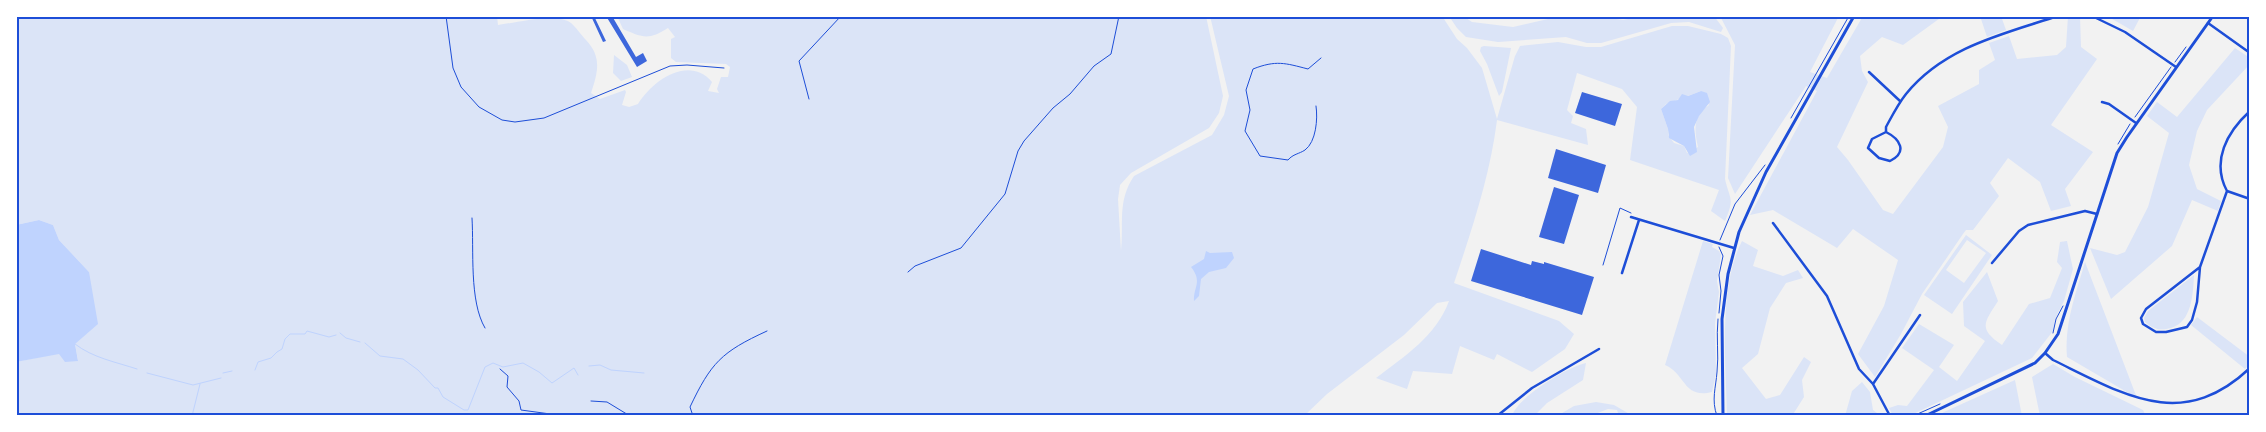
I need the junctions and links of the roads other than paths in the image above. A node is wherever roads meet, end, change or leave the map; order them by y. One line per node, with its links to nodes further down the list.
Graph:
1 (446, 16): 9 (lane)
2 (1854, 16): 22 (street)
3 (2058, 16): 11 (street)
4 (2092, 16): 8 (street)
5 (2213, 16): 6 (street)
6 (2208, 24): 7 (street); 8 (street)
7 (2250, 52)
8 (2174, 66): 14 (street)
9 (724, 68)
10 (1869, 72): 11 (street)
11 (1900, 101): 15 (street)
12 (2102, 102): 14 (street)
13 (2250, 111): 16 (street)
14 (2134, 122): 18 (street)
15 (1886, 132): 15 (street)
16 (2226, 191): 17 (street); 24 (street)
17 (2250, 199)
18 (2097, 214): 23 (street); 28 (street)
19 (1631, 215): 20 (street)
20 (1639, 220): 22 (street); 25 (street)
21 (1774, 223): 30 (street)
22 (1734, 248): 34 (street)
23 (1992, 263)
24 (2200, 267): 24 (street)
25 (1622, 273)
26 (1920, 315): 30 (street)
27 (1599, 349): 33 (street)
28 (2045, 353): 31 (street); 36 (street)
29 (2250, 368): 32 (street)
30 (1873, 384): 35 (street)
31 (2138, 402)
32 (2198, 404)
33 (1497, 416)
34 (1723, 416)
35 (1890, 416)
36 (1925, 416)

